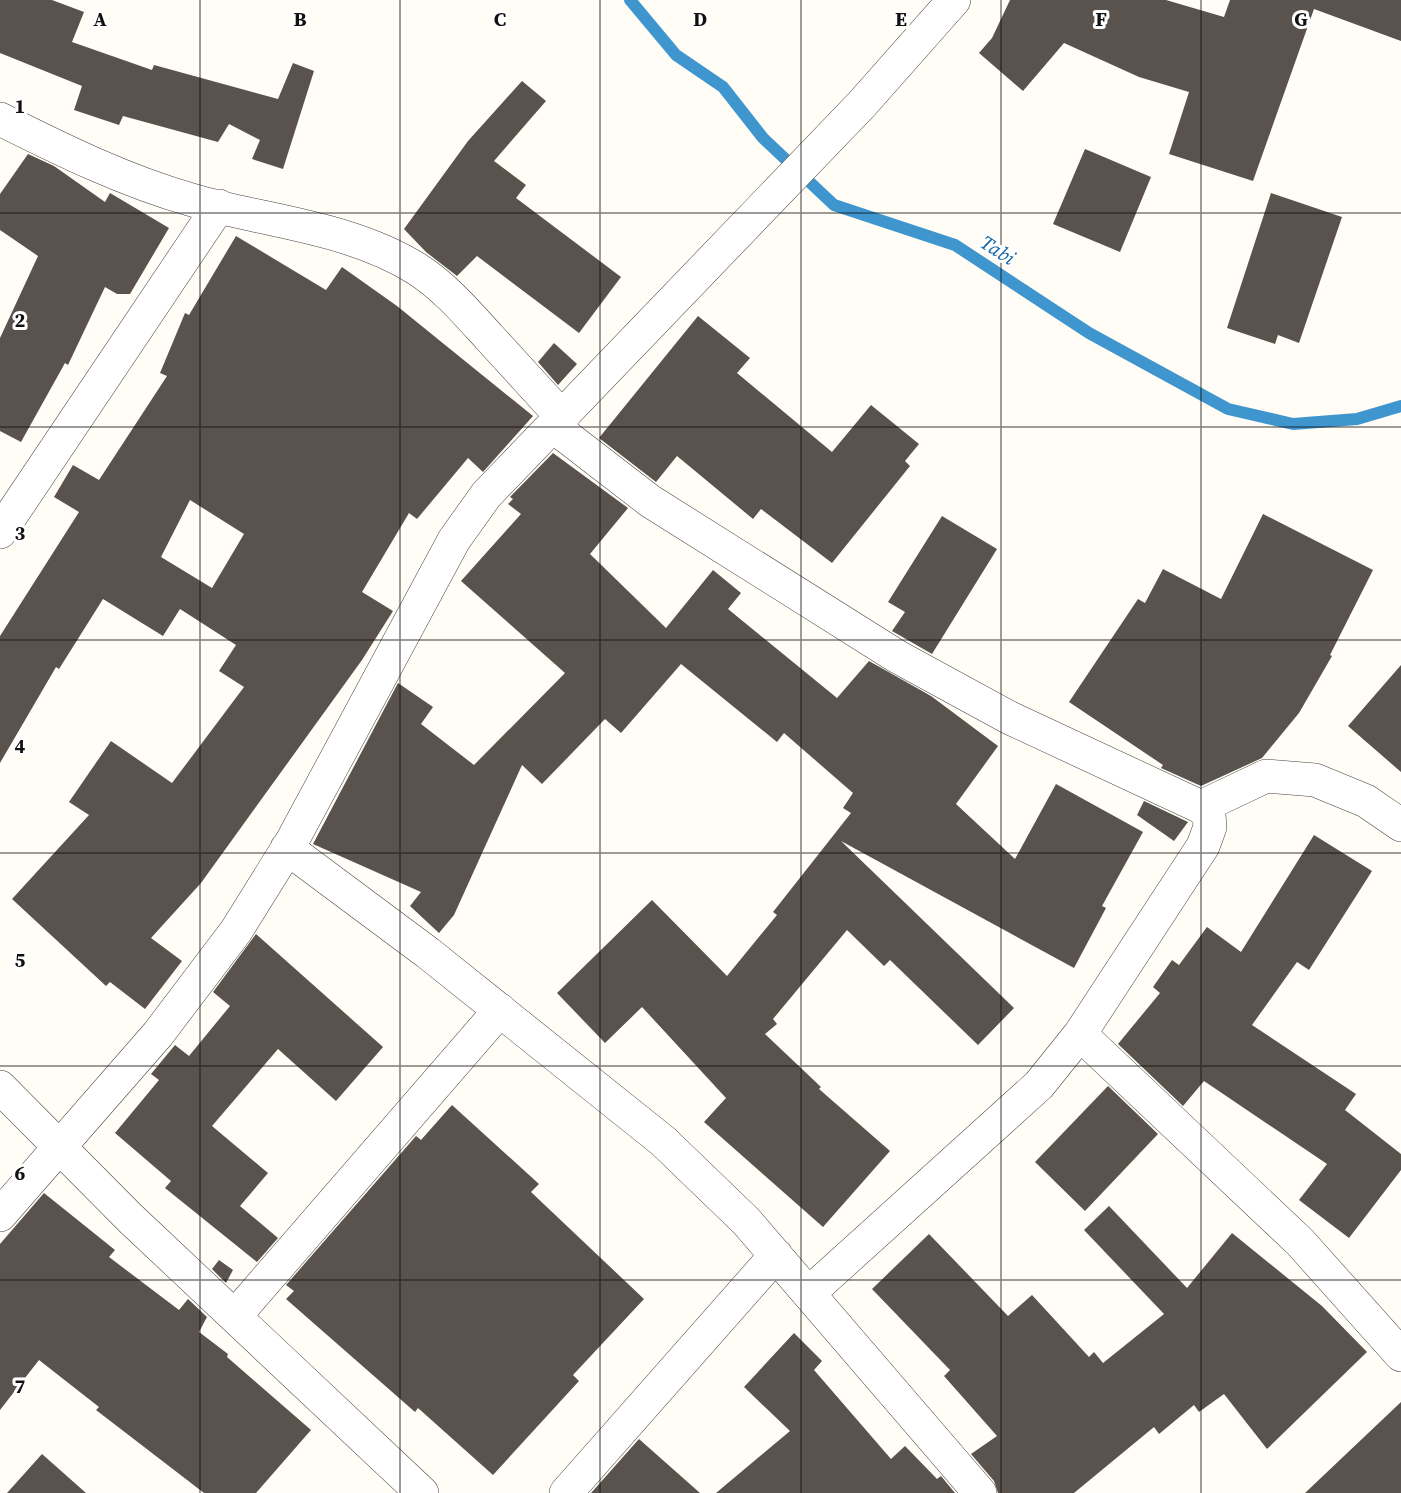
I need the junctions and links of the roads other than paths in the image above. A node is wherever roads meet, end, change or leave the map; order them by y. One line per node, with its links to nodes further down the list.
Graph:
1 (954, 0): 4 (street)
2 (0, 119): 3 (street)
3 (219, 206): 4 (street); 5 (street)
4 (559, 422): 6 (street); 8 (street)
5 (0, 532)
6 (1202, 807): 7 (street); 10 (street)
7 (1401, 825)
8 (287, 848): 9 (street); 12 (street)
9 (500, 1010): 14 (street); 16 (street)
10 (1080, 1034): 15 (street); 17 (street)
11 (0, 1087): 12 (street)
12 (58, 1146): 13 (street); 16 (street)
13 (0, 1215)
14 (776, 1255): 15 (street); 19 (street)
15 (808, 1293): 20 (street)
16 (235, 1316): 18 (street)
17 (1401, 1355)
18 (422, 1493)
19 (566, 1493)
20 (980, 1493)

